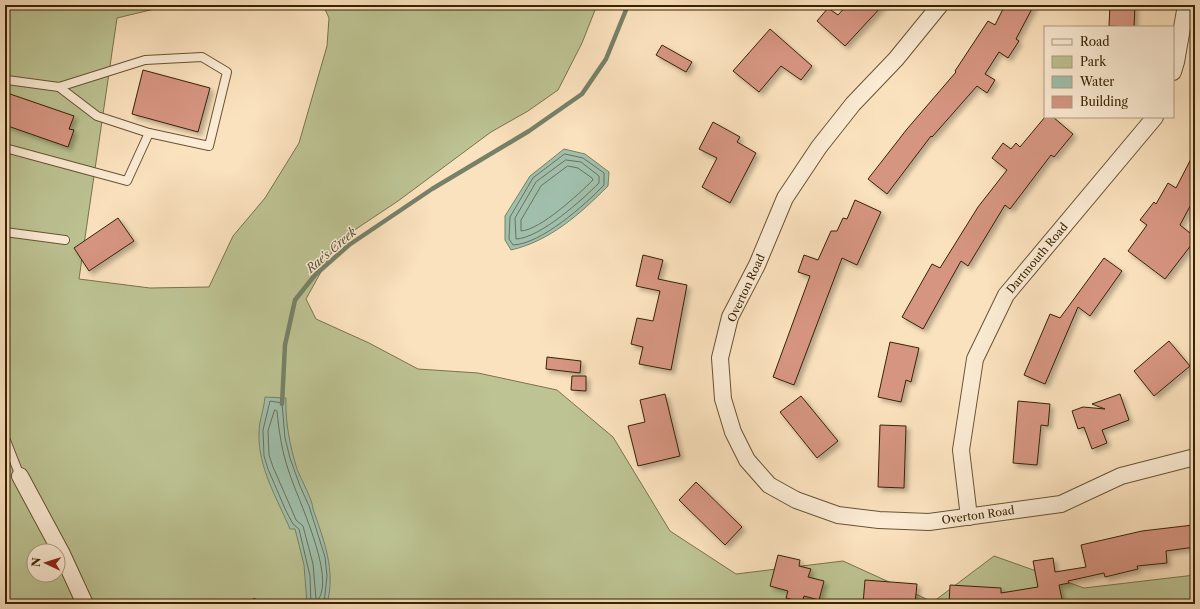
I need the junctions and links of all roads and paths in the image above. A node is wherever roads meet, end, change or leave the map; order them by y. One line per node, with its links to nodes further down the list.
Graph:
1 (940, 5): 16 (street, Overton Road)
2 (1186, 5): 3 (street)
3 (1174, 69)
4 (5, 82): 5 (lane)
5 (59, 87): 7 (lane); 7 (lane)
6 (1154, 118): 16 (street, Dartmouth Road)
7 (149, 133): 8 (lane)
8 (5, 148)
9 (5, 232): 10 (lane)
10 (65, 240)
11 (5, 438): 15 (lane)
12 (1195, 447): 14 (street)
13 (1195, 457): 14 (street, Overton Road)
14 (1172, 463): 16 (street, Overton Road)
15 (20, 476): 18 (street)
16 (969, 517)
17 (252, 599): 19 (path)
18 (84, 604)
19 (264, 604)

